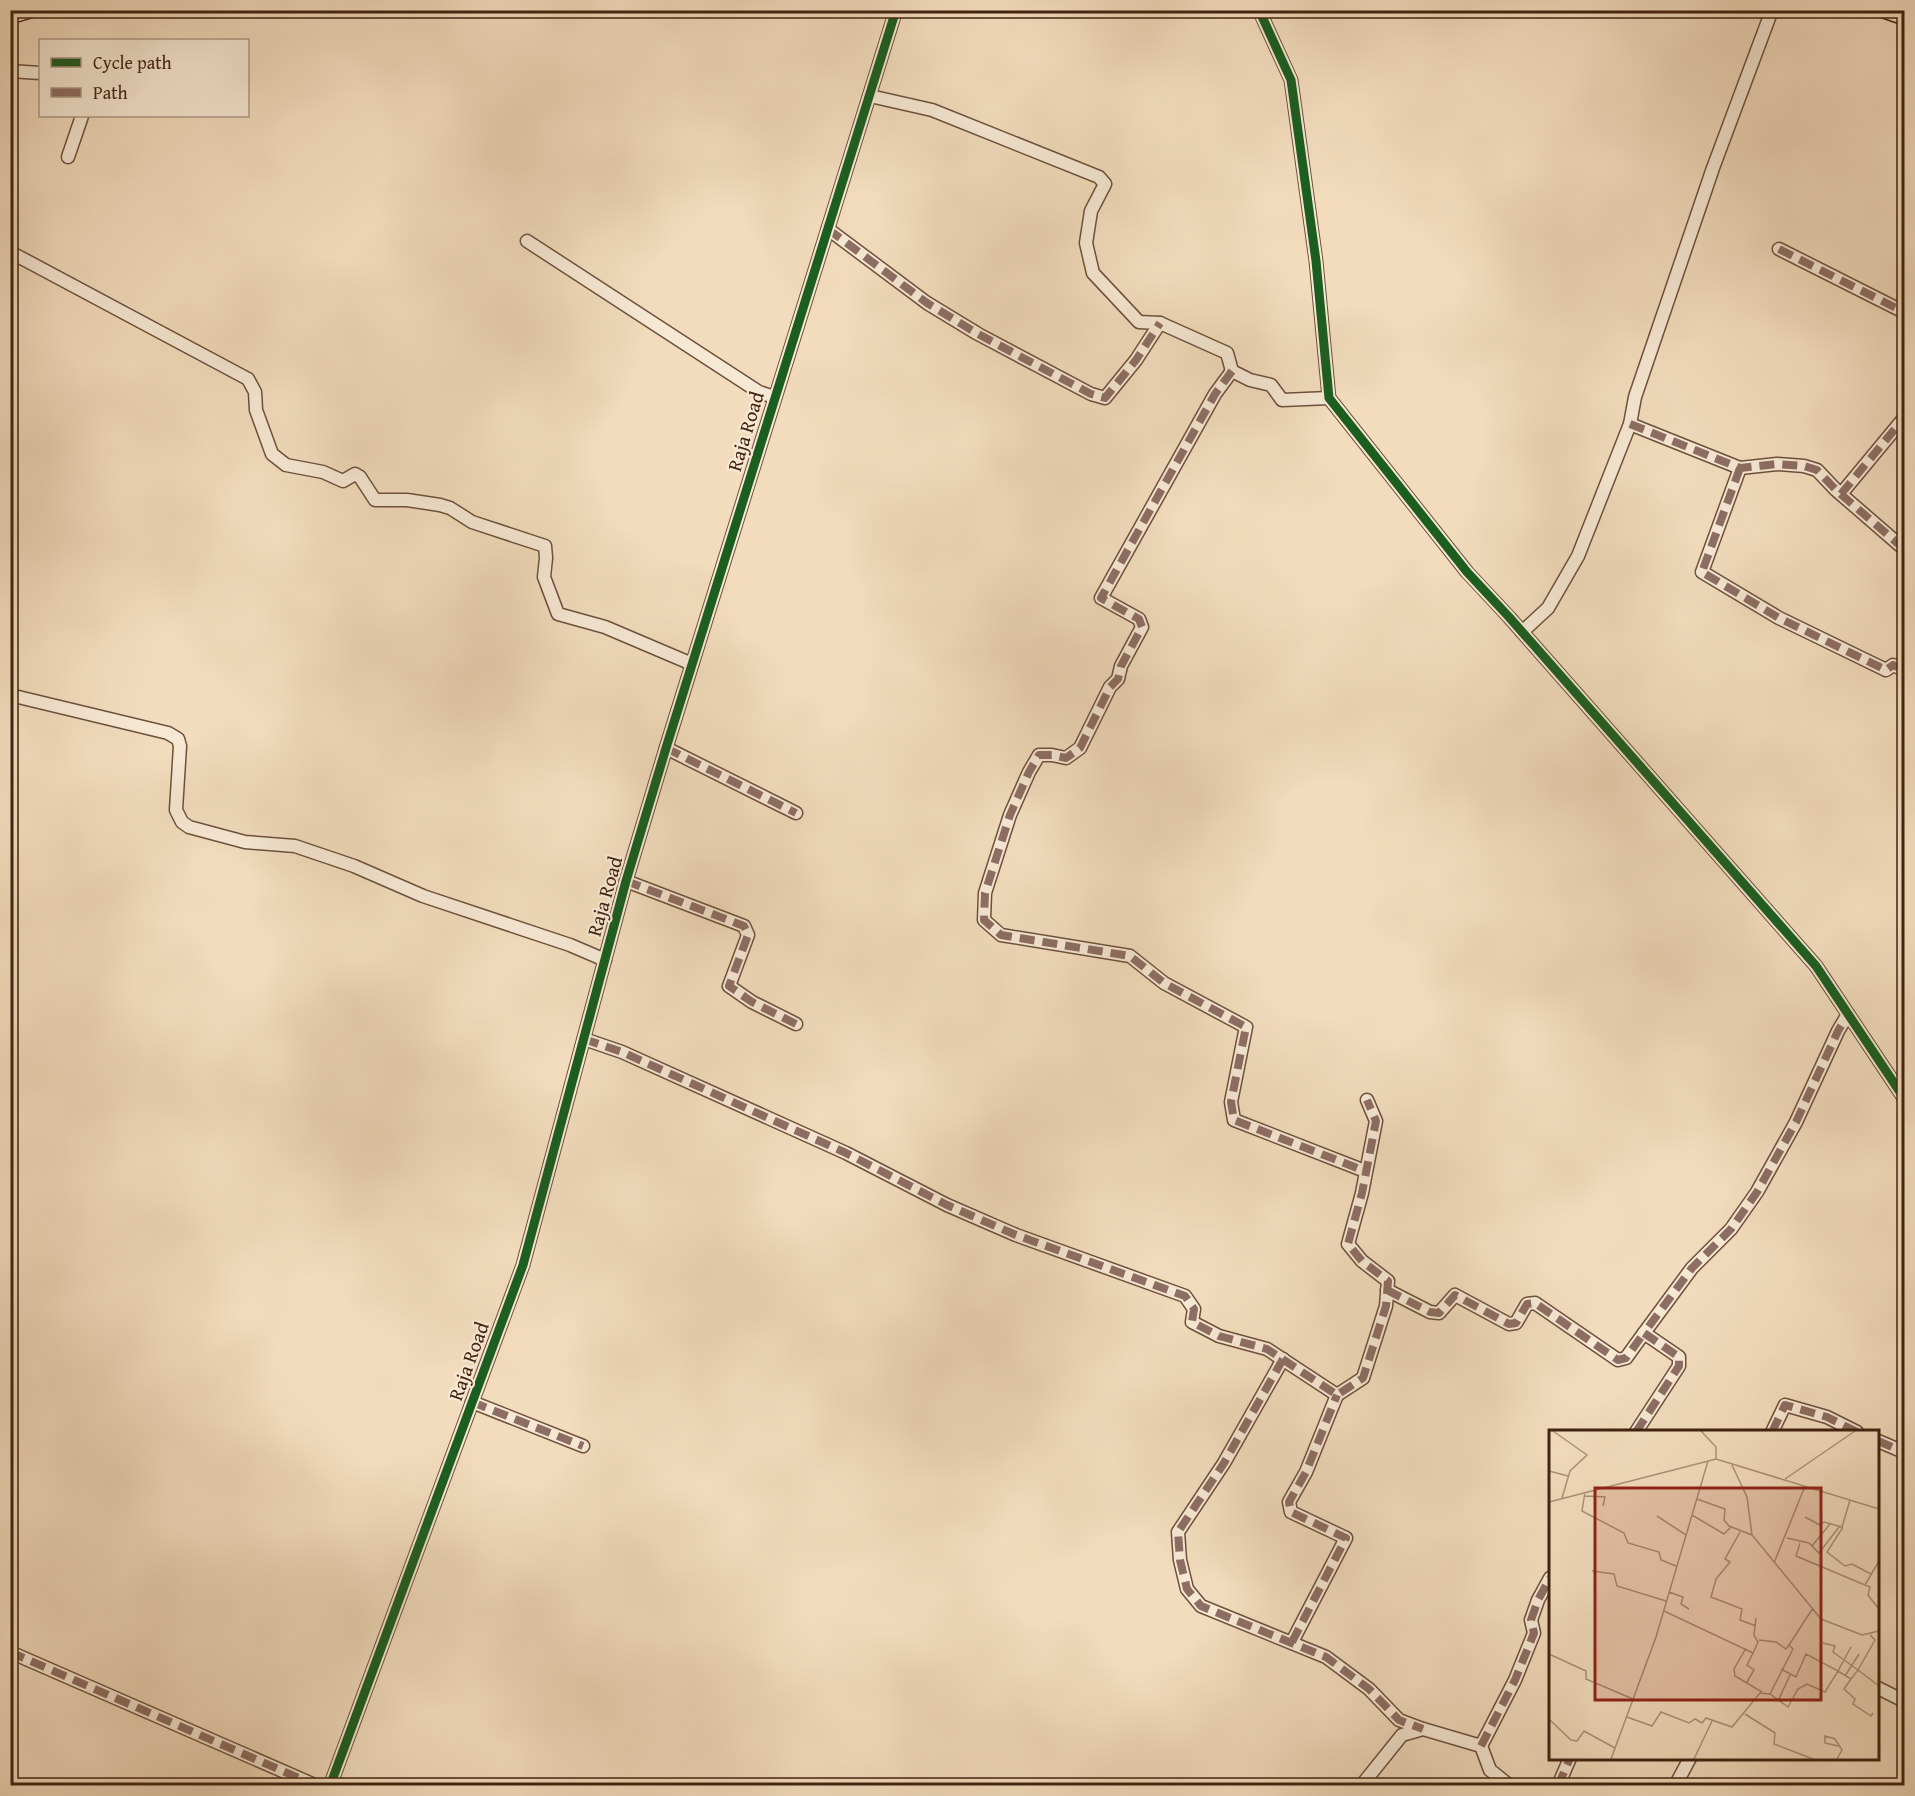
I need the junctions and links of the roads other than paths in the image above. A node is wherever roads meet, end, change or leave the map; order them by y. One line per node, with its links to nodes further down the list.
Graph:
1 (30, 10): 6 (main road)
2 (896, 10): 10 (street, Raja Road)
3 (1259, 10): 21 (street)
4 (1772, 10): 23 (street)
5 (1884, 10): 7 (main road)
6 (10, 16)
7 (1905, 17)
8 (10, 71): 9 (street)
9 (39, 73)
10 (870, 96): 13 (street, Raja Road); 18 (street)
11 (82, 117): 12 (street)
12 (68, 157)
13 (828, 229): 18 (street); 20 (street, Raja Road)
14 (527, 241): 20 (street)
15 (1779, 249): 17 (street)
16 (10, 252): 28 (street)
17 (1905, 312)
18 (1160, 323): 19 (street)
19 (1232, 371): 21 (street); 40 (street)
20 (774, 397): 28 (street, Raja Road)
21 (1329, 398): 27 (street)
22 (1905, 418): 25 (street)
23 (1630, 424): 24 (street); 27 (street)
24 (1740, 468): 25 (street); 29 (street)
25 (1841, 494): 26 (street)
26 (1905, 547)
27 (1522, 632): 35 (street)
28 (692, 664): 31 (street, Raja Road)
29 (1905, 670)
30 (10, 696): 34 (street)
31 (666, 748): 32 (street); 33 (street, Raja Road)
32 (796, 813)
33 (627, 881): 34 (street, Raja Road); 36 (street)
34 (605, 960): 37 (street, Raja Road)
35 (1848, 1014): 38 (street); 42 (street)
36 (796, 1024)
37 (584, 1039): 43 (street); 45 (street, Raja Road)
38 (1905, 1098)
39 (1367, 1100): 40 (street)
40 (1365, 1171): 41 (street)
41 (1387, 1290): 42 (street); 44 (street)
42 (1644, 1334): 46 (street)
43 (1282, 1359): 44 (street); 53 (street)
44 (1337, 1395): 53 (street)
45 (472, 1402): 50 (street); 62 (street, Raja Road)
46 (1637, 1430)
47 (1772, 1430): 48 (street)
48 (1855, 1430)
49 (1879, 1441): 51 (street)
50 (583, 1446)
51 (1905, 1452)
52 (1549, 1581): 58 (street)
53 (1292, 1642): 57 (street)
54 (10, 1652): 61 (street)
55 (1879, 1688): 56 (street)
56 (1905, 1701)
57 (1423, 1729): 58 (street); 63 (street)
58 (1481, 1746): 64 (street)
59 (1569, 1760): 65 (street)
60 (1689, 1760): 66 (street)
61 (317, 1785)
62 (330, 1785)
63 (1361, 1785)
64 (1510, 1785)
65 (1558, 1785)
66 (1675, 1785)

